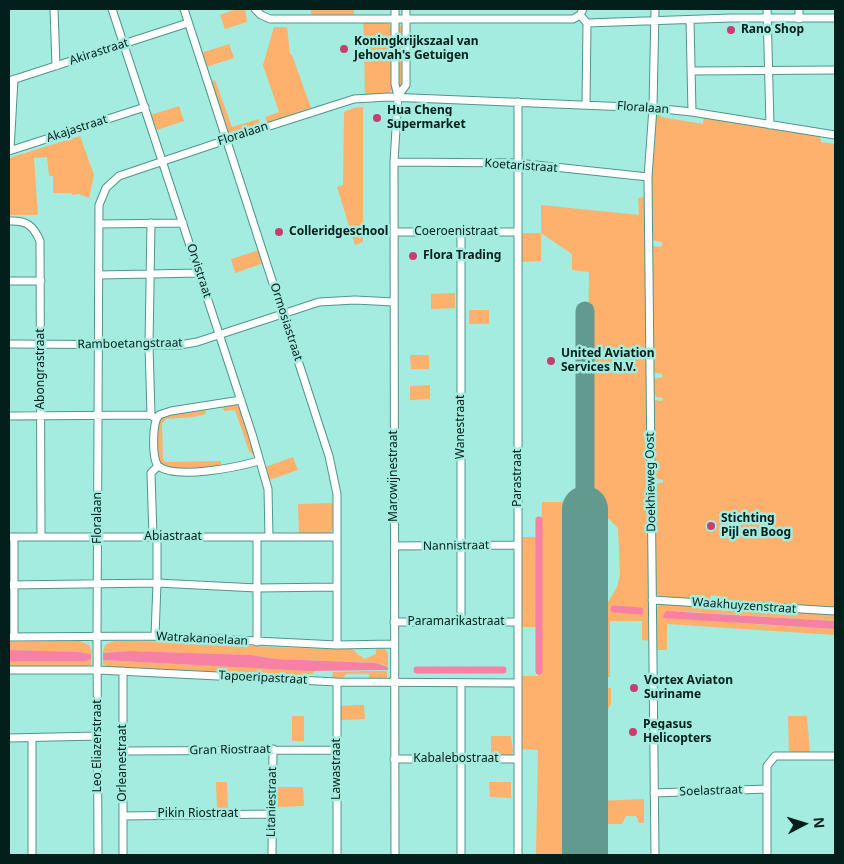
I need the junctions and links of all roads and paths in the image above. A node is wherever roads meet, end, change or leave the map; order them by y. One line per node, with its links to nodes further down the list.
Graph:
1 (54, 9): 23 (street)
2 (112, 9): 22 (street, Orvistraat)
3 (184, 9): 20 (street, Ormosiastraat)
4 (255, 9): 16 (street)
5 (395, 9): 16 (street)
6 (406, 9): 17 (street)
7 (655, 9): 18 (street, Doekhieweg Oost)
8 (731, 9): 12 (street)
9 (767, 9): 13 (street)
10 (799, 9): 15 (street)
11 (581, 12): 17 (street); 21 (street)
12 (731, 18): 13 (street); 19 (street)
13 (766, 18): 15 (street); 24 (street)
14 (835, 18): 15 (street)
15 (799, 19)
16 (394, 20): 17 (street); 28 (street)
17 (406, 20): 28 (street)
18 (655, 20): 19 (street); 21 (street); 32 (street, Doekhieweg Oost)
19 (690, 20): 26 (street)
20 (188, 23): 22 (street, Akirastraat); 36 (street, Ormosiastraat)
21 (587, 23): 30 (street)
22 (124, 44): 23 (street, Akirastraat); 31 (street, Orvistraat)
23 (56, 66): 27 (street, Akirastraat)
24 (769, 69): 25 (street); 26 (street); 34 (street)
25 (835, 70)
26 (691, 71): 33 (street)
27 (11, 80): 37 (street)
28 (398, 96): 29 (street, Floralaan); 36 (street, Floralaan); 39 (street, Marowijnestraat)
29 (518, 102): 30 (street, Floralaan); 40 (street, Parastraat)
30 (586, 105): 32 (street, Floralaan)
31 (145, 107): 37 (street, Akajastraat); 38 (street, Orvistraat)
32 (653, 108): 33 (street, Floralaan); 41 (street, Doekhieweg Oost)
33 (692, 112): 34 (street, Floralaan)
34 (770, 125): 35 (street, Floralaan)
35 (835, 135)
36 (226, 140): 38 (street, Floralaan); 55 (street, Ormosiastraat)
37 (10, 150)
38 (163, 160): 44 (street, Orvistraat); 45 (street, Floralaan)
39 (394, 162): 40 (street, Koetaristraat); 46 (street, Marowijnestraat)
40 (517, 163): 41 (street, Koetaristraat); 48 (street, Parastraat)
41 (648, 177): 83 (street, Doekhieweg Oost)
42 (9, 221): 52 (street, Abongrastraat)
43 (151, 223): 44 (street); 45 (street); 50 (street)
44 (183, 223): 49 (street, Orvistraat)
45 (99, 224): 51 (street, Floralaan)
46 (394, 232): 47 (street, Coeroenistraat); 54 (street, Marowijnestraat)
47 (461, 232): 48 (street, Coeroenistraat); 77 (street, Wanestraat)
48 (518, 232): 75 (street, Parastraat)
49 (199, 273): 50 (street); 56 (street, Orvistraat)
50 (151, 274): 51 (street); 59 (street)
51 (98, 275): 60 (street, Floralaan)
52 (41, 280): 53 (street); 58 (street, Abongrastraat)
53 (9, 281)
54 (394, 302): 55 (street, Ramboetangstraat); 76 (street, Marowijnestraat)
55 (283, 314): 56 (street, Ramboetangstraat); 68 (street, Ormosiastraat)
56 (220, 334): 59 (street, Ramboetangstraat); 61 (street, Orvistraat)
57 (9, 344): 58 (street, Ramboetangstraat)
58 (41, 344): 60 (street, Ramboetangstraat); 64 (street, Abongrastraat)
59 (149, 344): 60 (street, Ramboetangstraat); 65 (street)
60 (99, 345): 63 (street, Floralaan)
61 (240, 400): 65 (street); 66 (street, Orvistraat)
62 (9, 416): 64 (street)
63 (99, 416): 64 (street); 65 (street); 71 (street, Floralaan)
64 (40, 417): 70 (street, Abongrastraat)
65 (154, 417): 67 (street)
66 (259, 461): 67 (street); 74 (street, Orvistraat)
67 (158, 466): 72 (street)
68 (337, 536): 74 (street, Abiastraat); 81 (street, Ormosiastraat)
69 (11, 537): 70 (street, Abiastraat); 80 (street)
70 (41, 537): 71 (street, Abiastraat)
71 (98, 537): 72 (street, Abiastraat); 78 (street, Floralaan)
72 (155, 537): 73 (street, Abiastraat); 79 (street)
73 (257, 537): 74 (street, Abiastraat); 82 (street)
74 (269, 537)
75 (517, 545): 77 (street, Nannistraat); 87 (street, Parastraat)
76 (395, 546): 77 (street, Nannistraat); 86 (street, Marowijnestraat)
77 (461, 546): 85 (street, Wanestraat)
78 (98, 584): 79 (street); 80 (street); 90 (street, Floralaan)
79 (157, 584): 82 (street); 88 (street)
80 (11, 585): 89 (street)
81 (337, 587): 82 (street); 92 (street, Ormosiastraat)
82 (257, 588): 91 (street)
83 (652, 600): 84 (street, Waakhuyzenstraat); 112 (street, Doekhieweg Oost)
84 (835, 611)
85 (461, 621): 86 (street, Paramarikastraat); 87 (street, Paramarikastraat)
86 (394, 622): 93 (street, Marowijnestraat)
87 (518, 622): 100 (street, Parastraat)
88 (155, 636): 90 (street, Watrakanoelaan); 91 (street, Watrakanoelaan)
89 (11, 637): 90 (street, Watrakanoelaan)
90 (97, 637): 95 (street, Leo Eliazerstraat)
91 (257, 642): 92 (street, Watrakanoelaan)
92 (337, 644): 93 (street, Watrakanoelaan)
93 (394, 644): 98 (street, Marowijnestraat)
94 (9, 670): 95 (street, Tapoeripastraat)
95 (98, 670): 96 (street, Tapoeripastraat); 101 (street, Leo Eliazerstraat)
96 (123, 671): 97 (street, Tapoeripastraat); 106 (street, Orleanestraat)
97 (336, 682): 98 (street, Tapoeripastraat); 105 (street, Lawastraat)
98 (395, 682): 99 (street, Tapoeripastraat); 108 (street, Marowijnestraat)
99 (461, 683): 100 (street, Tapoeripastraat); 109 (street)
100 (518, 683): 110 (street, Parastraat)
101 (98, 736): 103 (street); 116 (street, Leo Eliazerstraat)
102 (9, 738): 103 (street)
103 (32, 738): 115 (street)
104 (273, 749): 105 (street, Gran Riostraat); 106 (street, Gran Riostraat); 113 (street, Litaniestraat)
105 (337, 750): 119 (street, Lawastraat)
106 (123, 751): 114 (street, Orleanestraat)
107 (835, 756): 111 (street)
108 (394, 759): 109 (street, Kabalebostraat); 120 (street, Marowijnestraat)
109 (460, 759): 110 (street, Kabalebostraat); 121 (street)
110 (518, 759): 122 (street, Parastraat)
111 (767, 789): 112 (street, Soelastraat); 124 (street)
112 (654, 793): 123 (street, Doekhieweg Oost)
113 (272, 814): 114 (street, Pikin Riostraat); 118 (street, Litaniestraat)
114 (123, 816): 117 (street, Orleanestraat)
115 (32, 855)
116 (98, 855)
117 (123, 855)
118 (272, 855)
119 (337, 855)
120 (395, 855)
121 (461, 855)
122 (518, 855)
123 (655, 855)
124 (767, 855)

